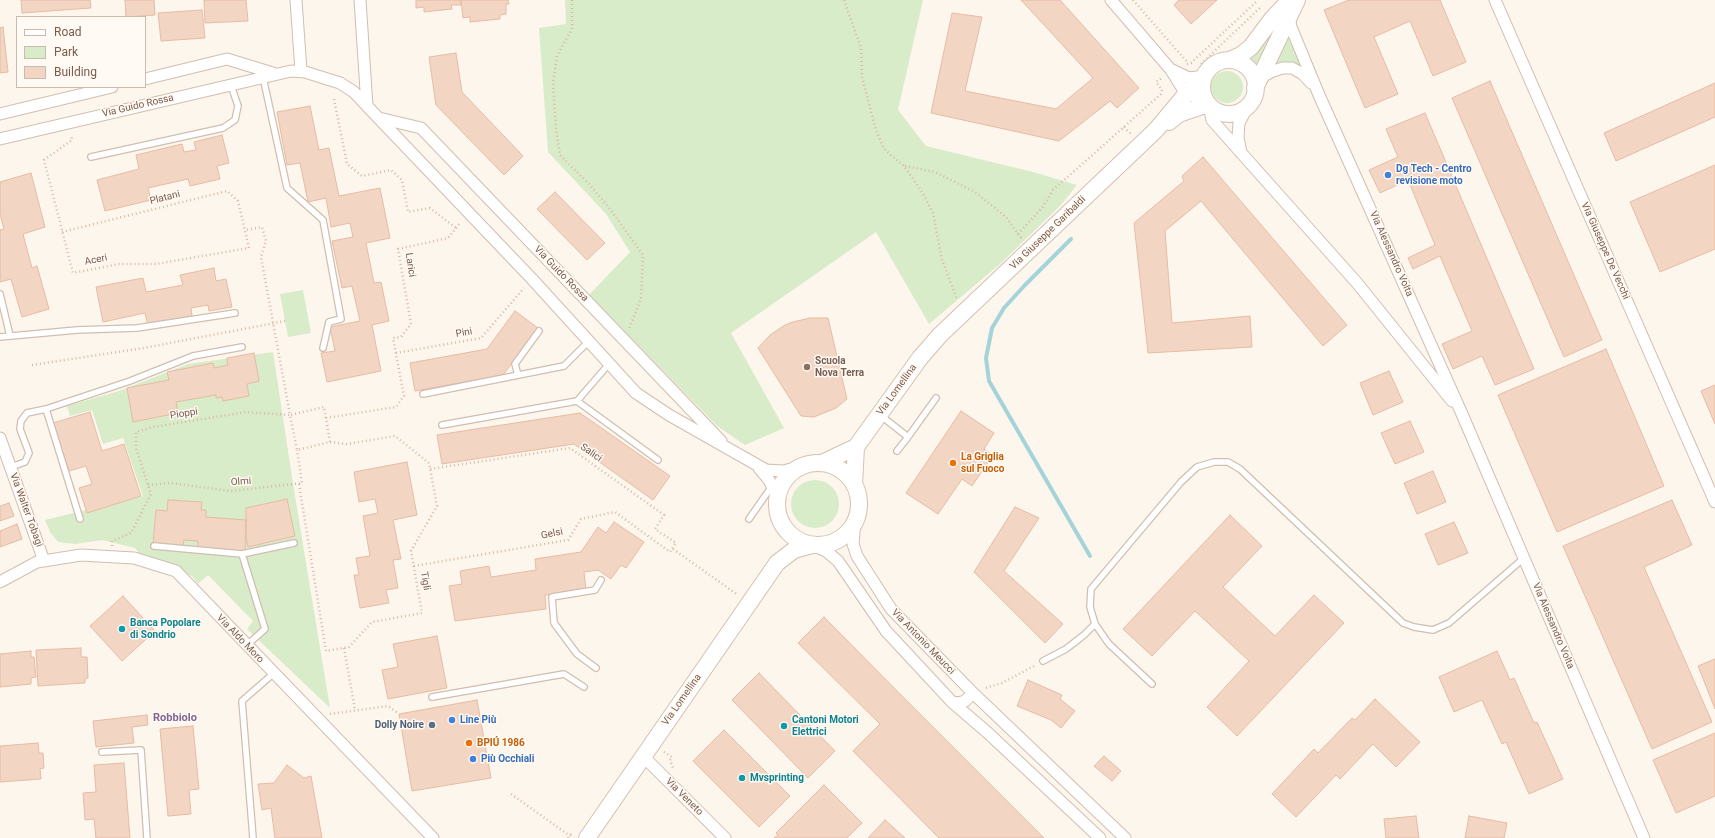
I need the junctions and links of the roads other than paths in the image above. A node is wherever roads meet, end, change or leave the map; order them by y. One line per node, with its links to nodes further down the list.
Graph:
1 (296, 0): 10 (street)
2 (360, 0): 21 (street)
3 (1111, 0): 9 (street)
4 (1290, 0): 8 (main road)
5 (1297, 0): 7 (main road)
6 (1495, 0): 59 (street, Via Giuseppe De Vecchi)
7 (1289, 17): 15 (main road); 19 (street, Via Alessandro Volta)
8 (1230, 60): 11 (main road); 15 (main road)
9 (1171, 70): 11 (street); 18 (street)
10 (301, 72): 12 (street, Via Guido Rossa); 21 (street, Via Guido Rossa)
11 (1199, 73): 18 (main road, Via Giuseppe Garibaldi); 20 (main road)
12 (276, 74): 13 (street, Via Guido Rossa); 14 (street, Via Guido Rossa)
13 (262, 77): 16 (street, Via Guido Rossa); 37 (lane)
14 (146, 79)
15 (1258, 83): 19 (street, Via Alessandro Volta); 22 (main road)
16 (231, 84): 26 (street, Via Guido Rossa); 28 (lane)
17 (108, 88): 23 (street)
18 (1186, 94): 20 (street); 25 (main road, Via Giuseppe Garibaldi)
19 (1320, 95): 44 (street, Via Alessandro Volta)
20 (1207, 103): 22 (main road); 25 (main road, Via Giuseppe Garibaldi); 27 (street, Via Alessandro Volta)
21 (367, 106): 24 (street, Via Guido Rossa)
22 (1248, 106): 27 (street)
23 (0, 114)
24 (379, 118): 35 (street, Via Guido Rossa); 51 (street, Via Guido Rossa)
25 (1156, 130): 34 (main road, Via Giuseppe Garibaldi)
26 (0, 139)
27 (1241, 154): 44 (street, Via Alessandro Volta)
28 (91, 157)
29 (0, 294): 33 (lane)
30 (235, 313): 33 (lane)
31 (539, 331): 39 (lane)
32 (0, 336): 33 (lane)
33 (10, 336)
34 (940, 336): 45 (main road, Via Lomellina)
35 (589, 341): 38 (street, Via Guido Rossa); 39 (lane)
36 (242, 347): 43 (lane)
37 (323, 348)
38 (609, 364): 42 (lane); 51 (street, Via Guido Rossa)
39 (518, 375): 40 (lane)
40 (423, 394)
41 (936, 398): 47 (lane)
42 (577, 401): 46 (lane); 52 (lane)
43 (46, 409): 55 (lane); 60 (lane)
44 (1462, 414): 68 (street, Via Alessandro Volta)
45 (880, 415): 47 (lane); 49 (main road, Via Lomellina)
46 (442, 425)
47 (908, 437): 50 (lane)
48 (0, 438): 55 (street, Via Walter Tobagi)
49 (856, 447): 53 (main road, Via Lomellina); 57 (main road)
50 (897, 451)
51 (731, 452): 54 (street, Via Guido Rossa)
52 (658, 460)
53 (822, 463): 56 (main road); 57 (main road)
54 (756, 464): 56 (street, Via Guido Rossa); 58 (street, Via Guido Rossa)
55 (11, 467): 69 (street, Via Walter Tobagi)
56 (798, 467): 58 (main road)
57 (854, 485): 63 (main road)
58 (775, 492): 61 (lane); 62 (main road)
59 (1715, 502)
60 (80, 519)
61 (749, 519)
62 (780, 521): 65 (main road); 70 (main road, Via Lomellina)
63 (855, 522): 65 (main road); 80 (street, Via Antonio Meucci)
64 (294, 543): 67 (lane)
65 (812, 545): 70 (main road, Via Lomellina); 82 (street, Via Antonio Meucci)
66 (154, 546): 67 (lane)
67 (242, 554): 74 (lane)
68 (1524, 558): 73 (lane); 92 (street, Via Alessandro Volta)
69 (44, 561): 72 (street, Via Aldo Moro); 74 (street, Via Aldo Moro)
70 (777, 563): 84 (main road, Via Lomellina)
71 (601, 580): 76 (lane)
72 (0, 582)
73 (1095, 624): 75 (lane); 78 (lane)
74 (247, 646): 77 (street, Via Aldo Moro)
75 (1043, 662)
76 (596, 668)
77 (274, 673): 86 (lane); 87 (street, Via Aldo Moro)
78 (1152, 684)
79 (584, 686): 81 (lane)
80 (973, 692): 82 (street); 91 (street, Via Antonio Meucci)
81 (432, 697)
82 (952, 702): 90 (street, Via Antonio Meucci)
83 (102, 752): 85 (lane)
84 (644, 756): 88 (main road, Via Lomellina); 89 (street, Via Veneto)
85 (148, 838)
86 (253, 838)
87 (432, 838)
88 (587, 838)
89 (724, 838)
90 (1100, 838)
91 (1126, 838)
92 (1644, 838)

